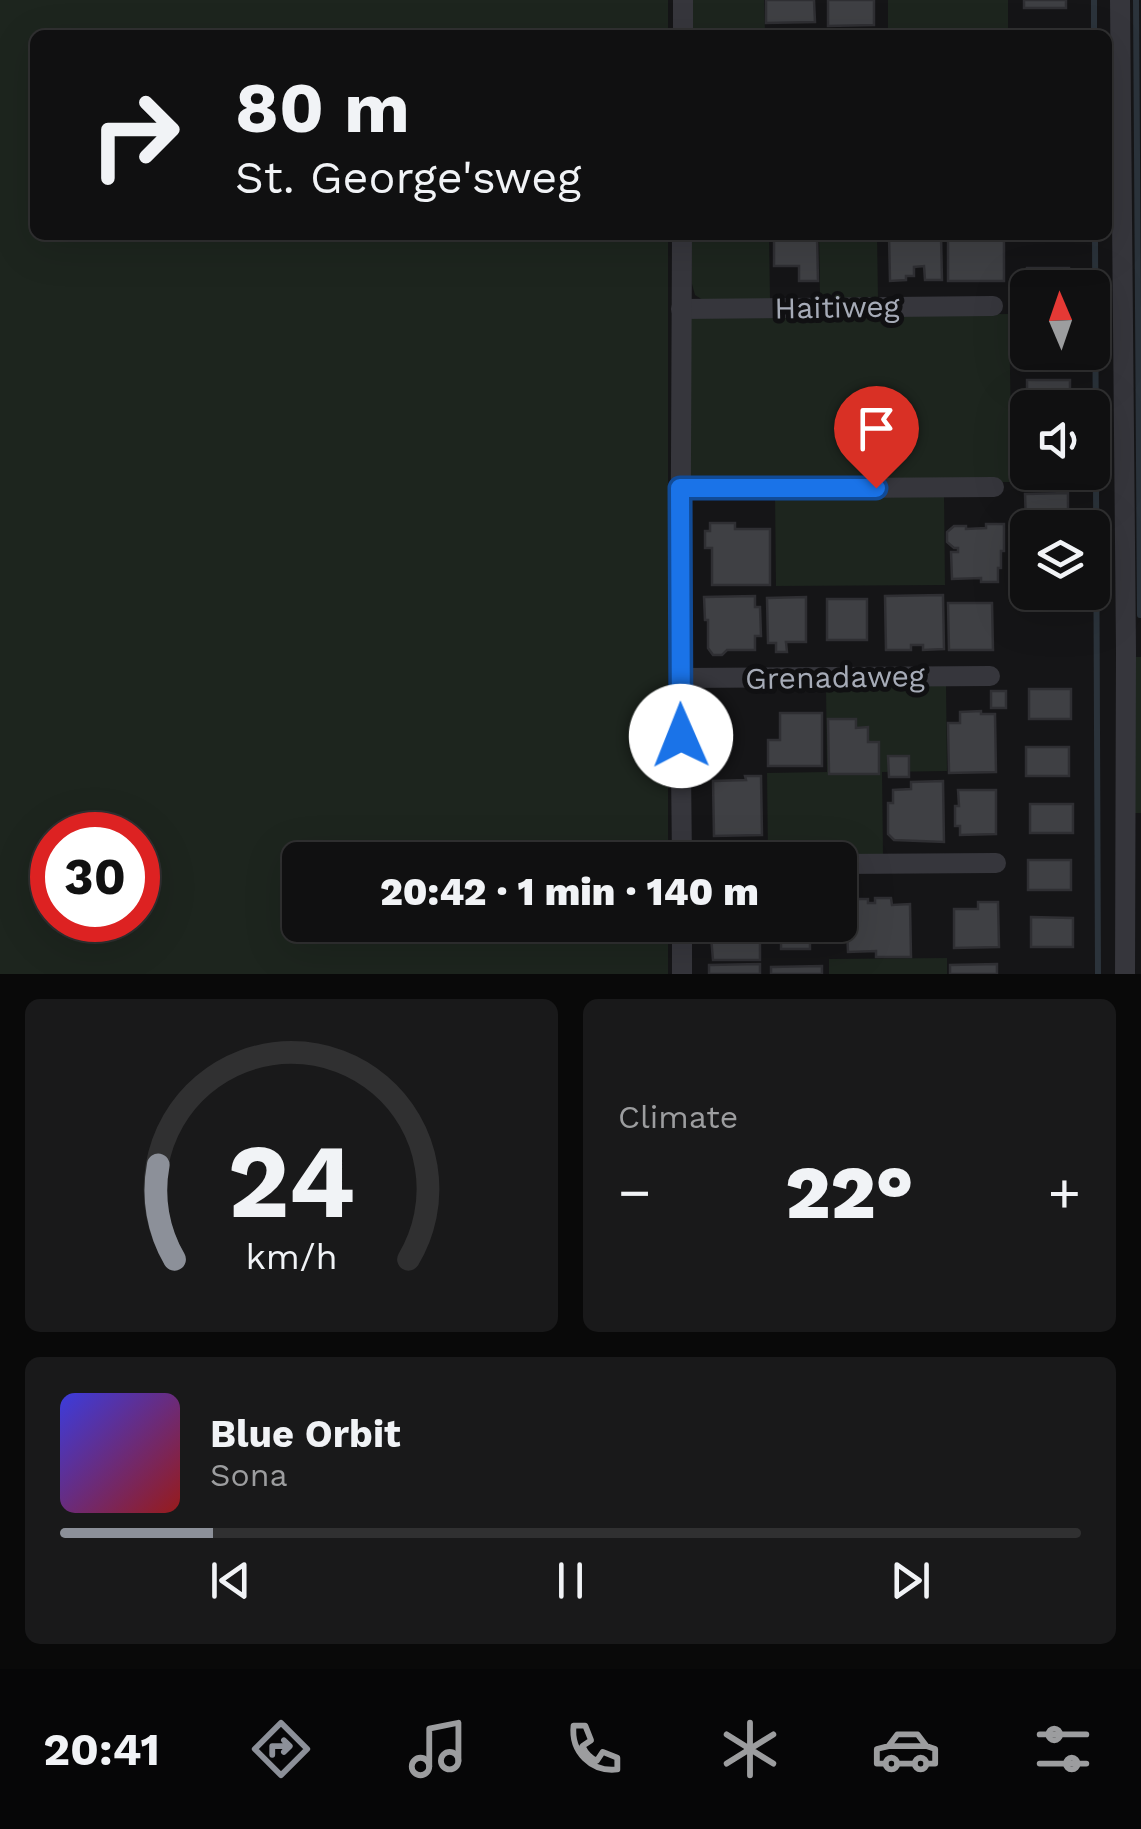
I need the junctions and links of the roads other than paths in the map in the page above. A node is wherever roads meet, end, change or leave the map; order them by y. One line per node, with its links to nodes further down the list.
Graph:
1 (683, 0): 3 (street)
2 (1120, 0): 9 (street)
3 (683, 30)
4 (682, 240): 6 (street)
5 (993, 306): 6 (street, Haitiweg)
6 (681, 309): 8 (street)
7 (994, 487): 8 (street)
8 (680, 488): 11 (street)
9 (1134, 651): 12 (street)
10 (990, 676): 11 (street, Grenadaweg)
11 (680, 678): 13 (street)
12 (1133, 819): 18 (street)
13 (682, 842)
14 (857, 864): 15 (street)
15 (996, 864)
16 (682, 942): 17 (street)
17 (682, 974)
18 (1125, 974)

